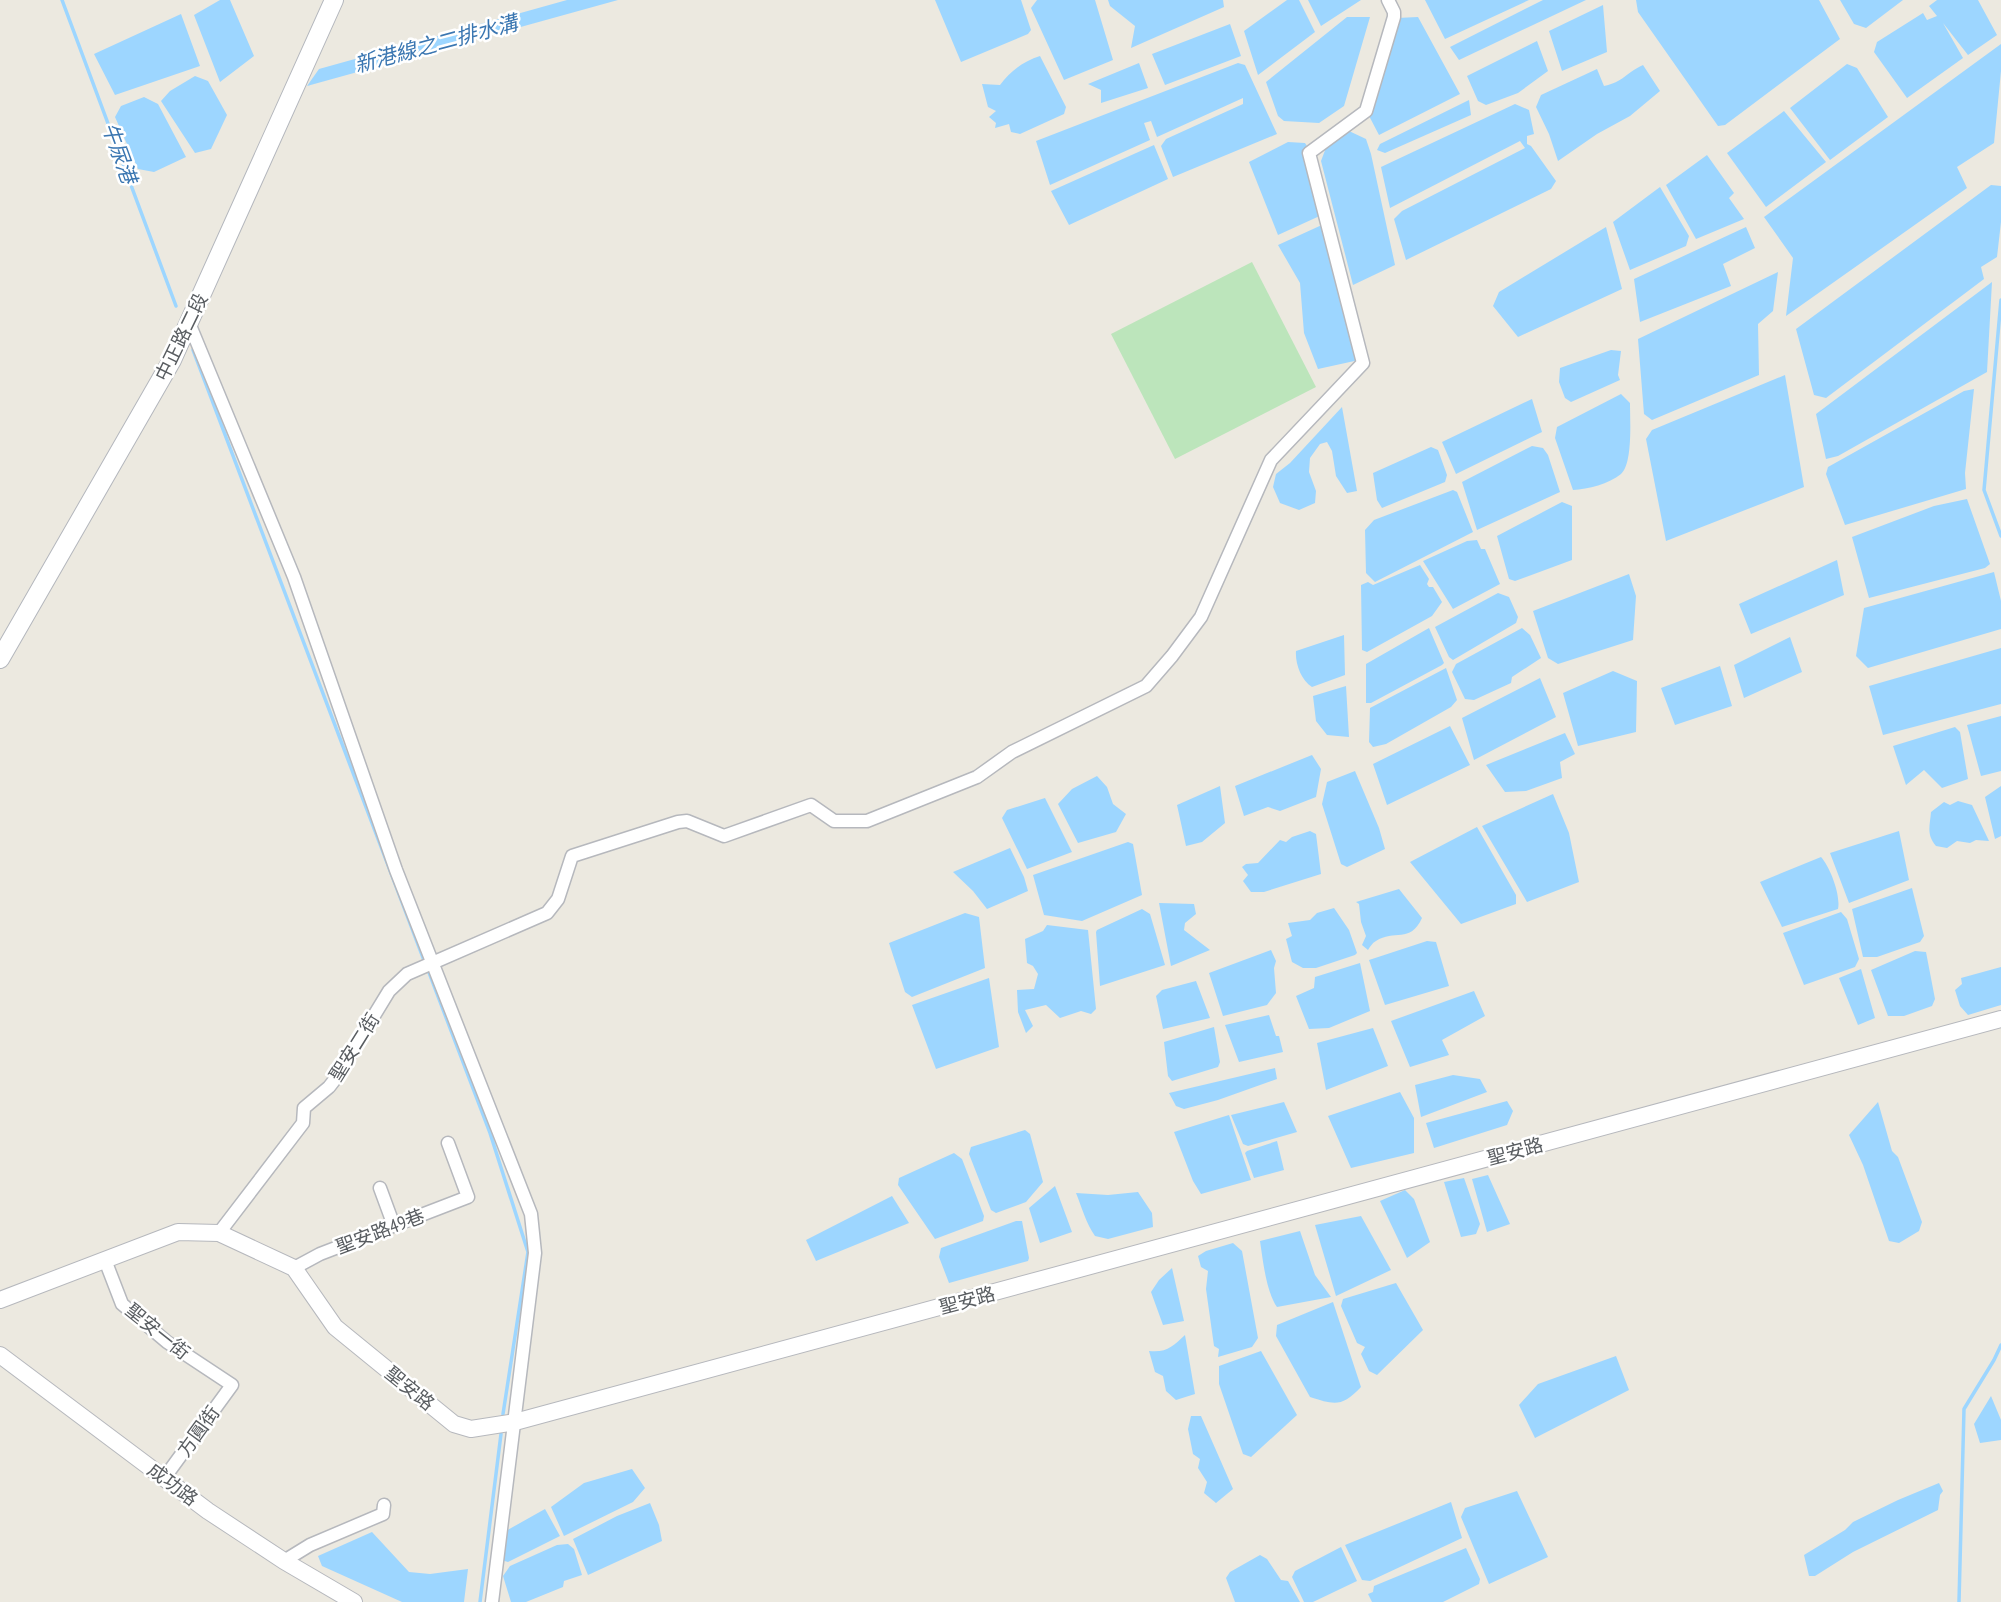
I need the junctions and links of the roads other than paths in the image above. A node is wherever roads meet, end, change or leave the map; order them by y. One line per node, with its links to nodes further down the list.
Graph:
1 (334, 0): 3 (main road, 中正路二段)
2 (1388, 0): 5 (street, 聖安二街)
3 (189, 323): 4 (main road, 中正路二段); 5 (street)
4 (0, 659)
5 (429, 965): 10 (street, 聖安二街); 16 (street)
6 (2001, 1019): 16 (street, 聖安路)
7 (448, 1143): 9 (street, 聖安路49巷)
8 (380, 1188): 9 (street)
9 (394, 1226): 12 (street, 聖安路49巷)
10 (219, 1233): 11 (street, 聖安路); 12 (street, 聖安路)
11 (105, 1260): 13 (street, 聖安路); 15 (street, 聖安一街)
12 (293, 1268): 16 (street, 聖安路)
13 (0, 1300)
14 (0, 1355): 17 (street, 成功路)
15 (232, 1385): 17 (street, 方圓街)
16 (514, 1422): 21 (street)
17 (164, 1477): 19 (street, 成功路)
18 (384, 1505): 19 (street)
19 (284, 1561): 20 (street, 成功路)
20 (354, 1602)
21 (492, 1602)

